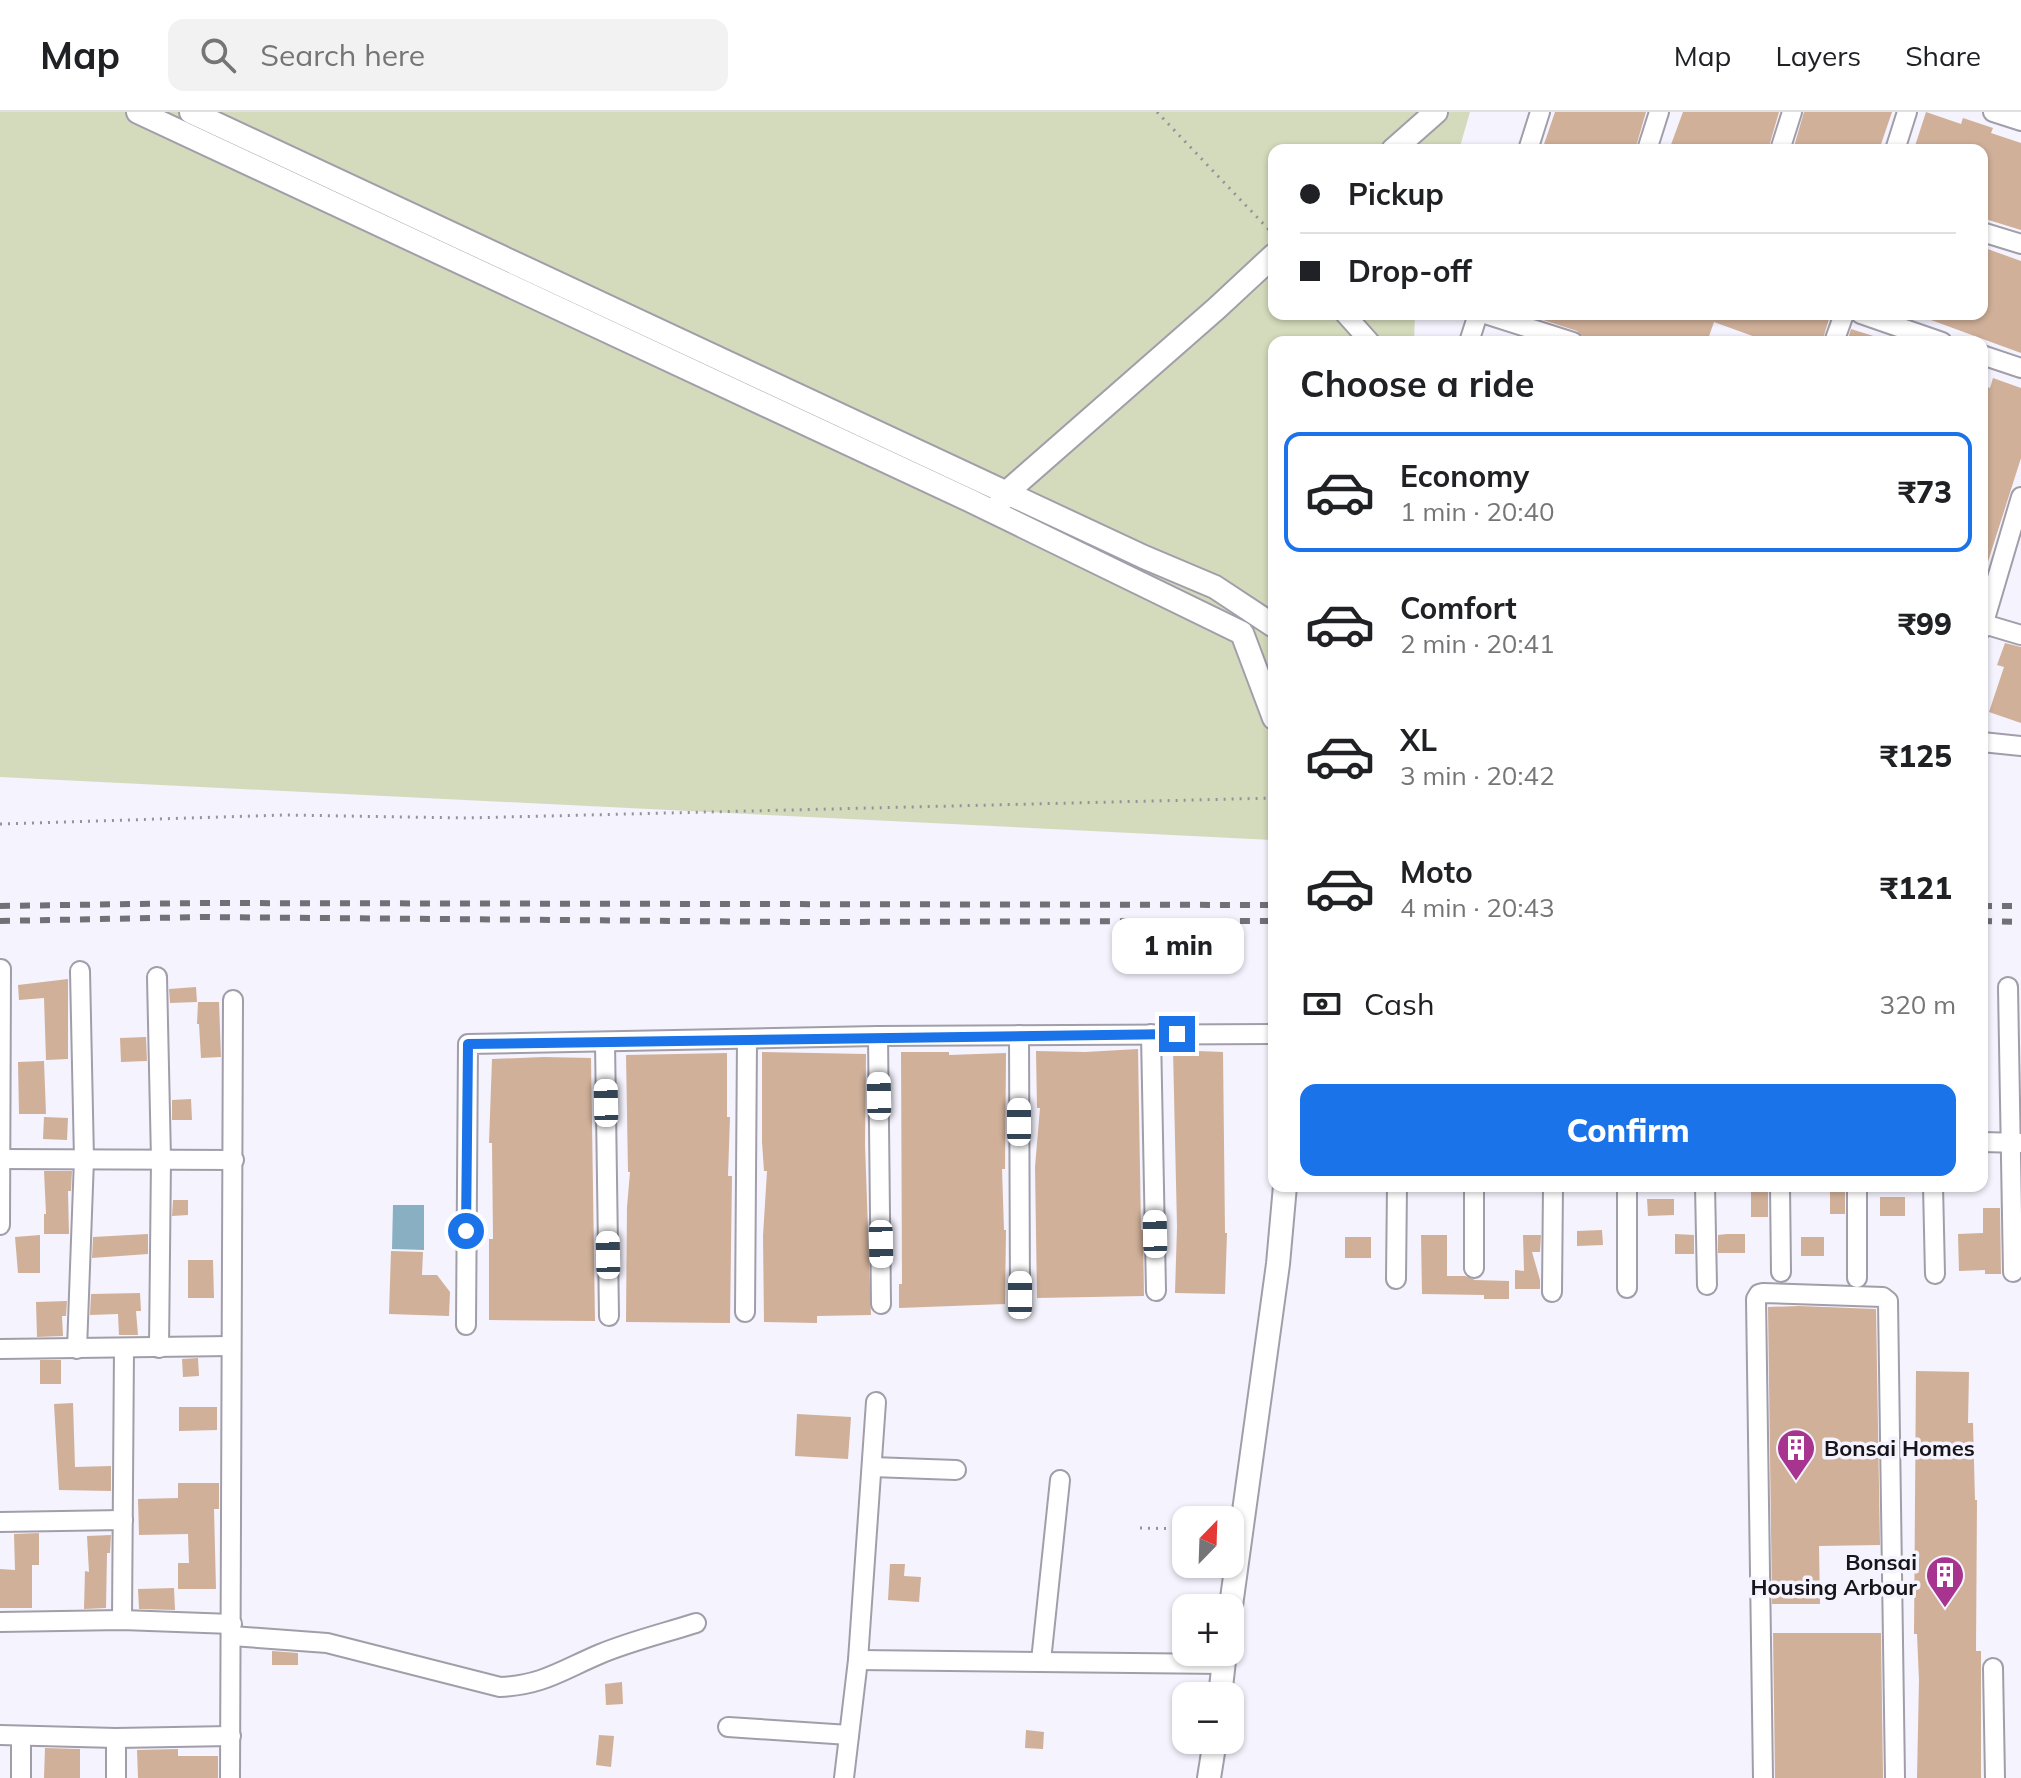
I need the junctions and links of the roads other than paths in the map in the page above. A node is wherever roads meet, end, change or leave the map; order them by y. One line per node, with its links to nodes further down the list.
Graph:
1 (138, 112): 28 (street)
2 (191, 112): 26 (street)
3 (1436, 112): 10 (street)
4 (1540, 112): 11 (street)
5 (1659, 112): 12 (street)
6 (1792, 112): 13 (street)
7 (1907, 112): 14 (street)
8 (1993, 112): 9 (street)
9 (2021, 121)
10 (1400, 144)
11 (1530, 144)
12 (1649, 144)
13 (1782, 144)
14 (1897, 144)
15 (1988, 234): 16 (street)
16 (2021, 244)
17 (1268, 261): 26 (street)
18 (1350, 320): 21 (street)
19 (1504, 320): 22 (street)
20 (1878, 320): 23 (street)
21 (1365, 336)
22 (1554, 336)
23 (1925, 336)
24 (1988, 357): 25 (street)
25 (2021, 368)
26 (1007, 492): 28 (street); 31 (street)
27 (2021, 497): 29 (street)
28 (993, 511): 34 (street)
29 (2018, 518): 30 (street)
30 (1988, 611)
31 (1268, 621)
32 (1268, 624): 34 (street)
33 (1988, 627): 35 (street)
34 (1242, 633): 36 (street)
35 (2021, 635)
36 (1268, 702)
37 (1988, 743): 38 (street)
38 (2021, 746)
39 (1, 969): 52 (street)
40 (80, 971): 53 (street)
41 (157, 977): 54 (street)
42 (2008, 987): 51 (street)
43 (233, 1000): 55 (street)
44 (1151, 1034): 45 (street); 46 (street); 74 (street)
45 (1268, 1034)
46 (1019, 1035): 47 (street); 76 (street)
47 (878, 1036): 48 (street); 77 (street)
48 (747, 1040): 49 (street); 78 (street)
49 (605, 1042): 79 (street); 80 (street)
50 (1988, 1142): 51 (street)
51 (2016, 1143): 68 (street)
52 (1, 1159): 53 (street); 65 (street)
53 (84, 1159): 54 (street); 85 (street)
54 (161, 1159): 55 (street); 83 (street)
55 (234, 1160): 81 (street)
56 (1284, 1192): 92 (street)
57 (1397, 1192): 71 (street)
58 (1474, 1192): 66 (street)
59 (1553, 1192): 75 (street)
60 (1627, 1192): 73 (street)
61 (1705, 1192): 72 (street)
62 (1780, 1192): 67 (street)
63 (1857, 1192): 70 (street)
64 (1933, 1192): 69 (street)
65 (0, 1225)
66 (1474, 1268)
67 (1781, 1272)
68 (2013, 1272)
69 (1935, 1274)
70 (1857, 1278)
71 (1396, 1279)
72 (1707, 1285)
73 (1627, 1288)
74 (1156, 1291)
75 (1552, 1292)
76 (1020, 1295)
77 (881, 1304)
78 (745, 1312)
79 (609, 1316)
80 (466, 1325)
81 (231, 1346): 83 (street); 96 (street)
82 (124, 1348): 83 (street); 85 (street); 90 (street)
83 (159, 1348)
84 (0, 1349): 85 (street)
85 (77, 1349)
86 (876, 1402): 87 (street)
87 (872, 1467): 88 (street); 98 (street)
88 (956, 1470)
89 (1060, 1480): 99 (street)
90 (123, 1520): 91 (street); 93 (street)
91 (0, 1522)
92 (1233, 1594)
93 (122, 1620): 94 (street); 96 (street)
94 (0, 1622)
95 (696, 1623): 96 (street)
96 (232, 1630): 105 (street)
97 (1172, 1659): 99 (street)
98 (858, 1660): 99 (street); 103 (street)
99 (1041, 1661)
100 (1993, 1668): 115 (street)
101 (728, 1727): 103 (street)
102 (0, 1735): 104 (street)
103 (849, 1735): 111 (street)
104 (21, 1736): 106 (street); 108 (street)
105 (231, 1736): 106 (street); 110 (street)
106 (116, 1738): 109 (street)
107 (1213, 1754): 112 (street)
108 (21, 1778)
109 (116, 1778)
110 (230, 1778)
111 (844, 1778)
112 (1209, 1778)
113 (1763, 1778): 114 (street)
114 (1895, 1778)
115 (1995, 1778)

